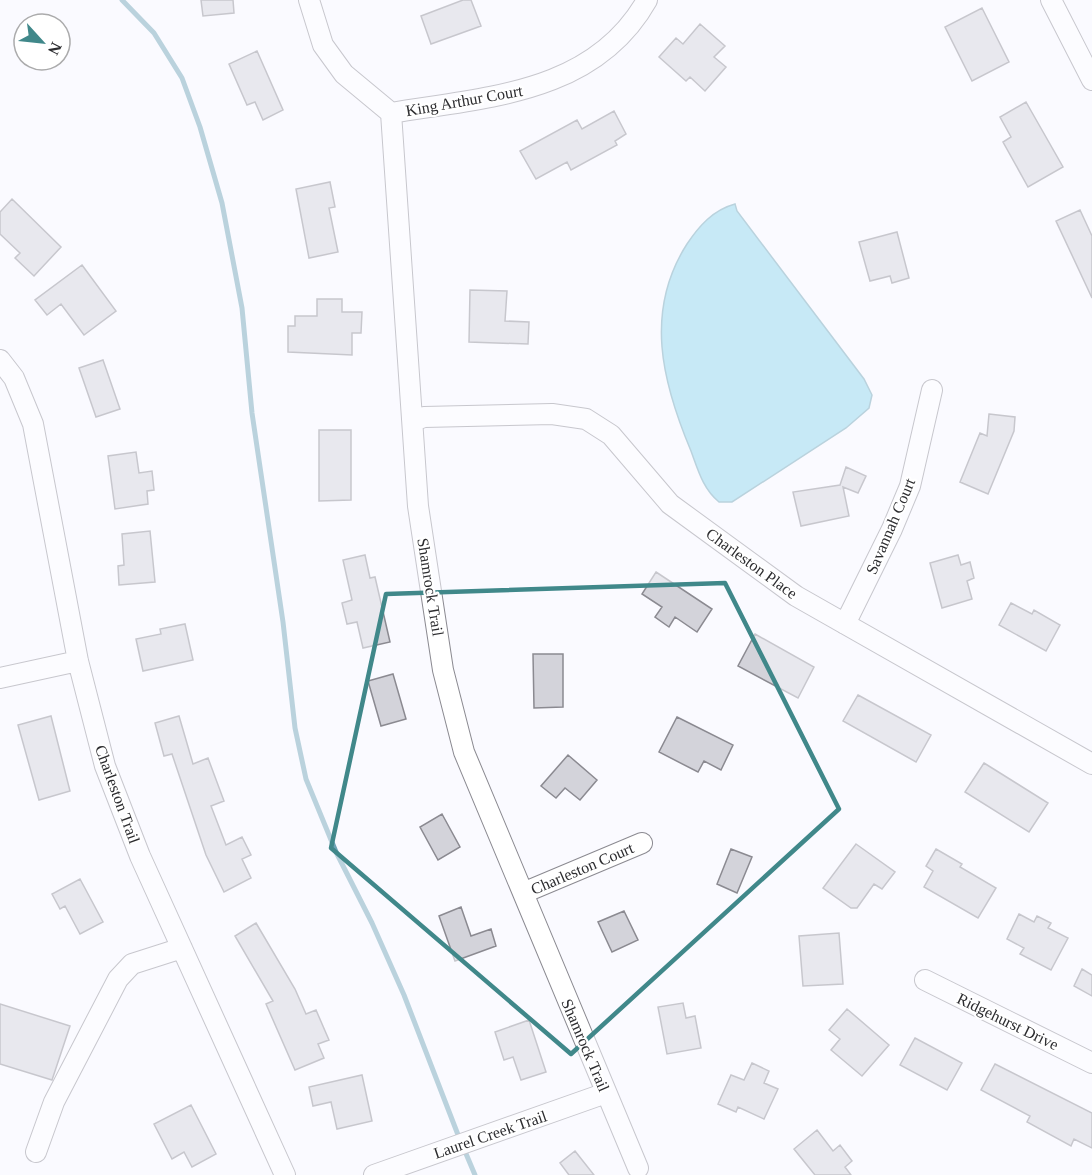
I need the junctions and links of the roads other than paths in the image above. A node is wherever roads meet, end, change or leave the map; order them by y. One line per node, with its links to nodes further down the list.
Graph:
1 (309, 0): 5 (street)
2 (647, 0): 5 (street, King Arthur Court)
3 (1051, 0): 4 (street)
4 (1092, 80)
5 (391, 113): 8 (street, Shamrock Trail)
6 (0, 360): 10 (street, Charleston Trail)
7 (932, 390): 9 (street, Savannah Court)
8 (413, 421): 9 (street, Charleston Place); 14 (street, Shamrock Trail)
9 (845, 624): 12 (street, Charleston Place)
10 (78, 661): 11 (street); 15 (street, Charleston Trail)
11 (0, 678)
12 (1092, 764)
13 (642, 843): 14 (street, Charleston Court)
14 (523, 893): 18 (street, Shamrock Trail)
15 (182, 948): 19 (street); 21 (street, Charleston Trail)
16 (925, 980): 17 (street, Ridgehurst Drive)
17 (1092, 1063)
18 (606, 1093): 20 (street, Shamrock Trail); 22 (street, Laurel Creek Trail)
19 (36, 1152)
20 (638, 1168)
21 (285, 1175)
22 (374, 1175)

